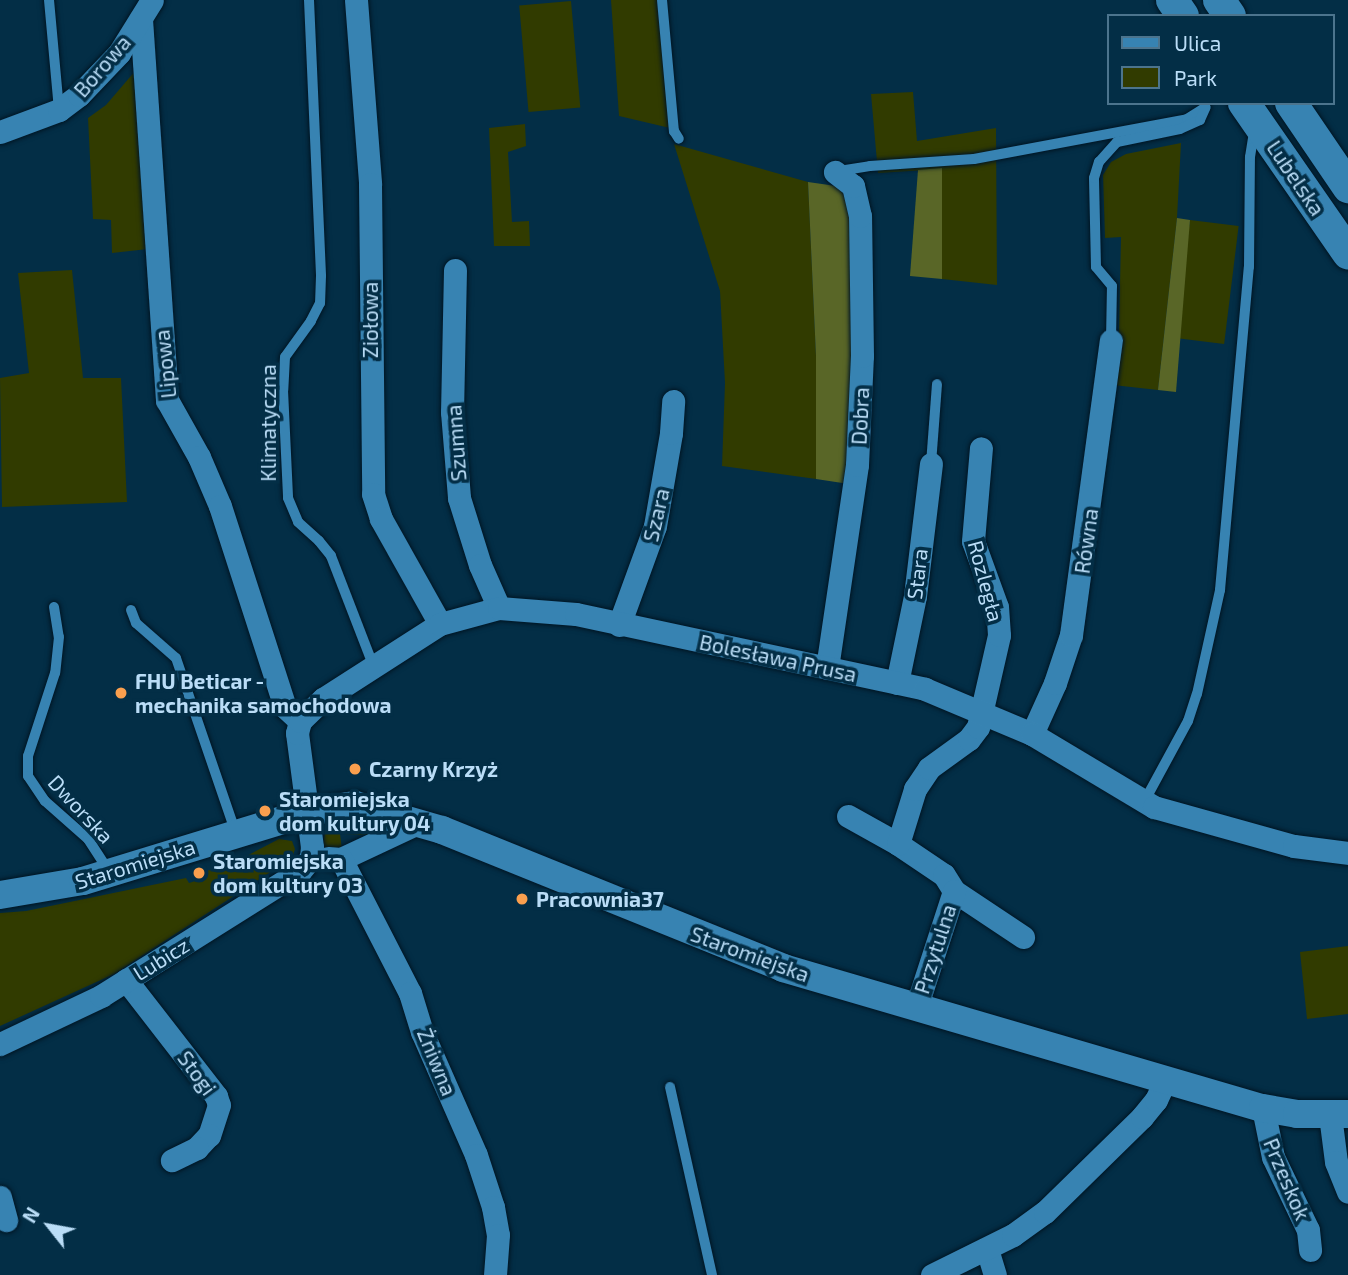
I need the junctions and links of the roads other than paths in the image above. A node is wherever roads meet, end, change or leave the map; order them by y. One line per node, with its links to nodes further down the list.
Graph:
1 (49, 0): 9 (lane)
2 (309, 0): 27 (lane, Klimatyczna)
3 (356, 0): 25 (street, Ziołowa)
4 (662, 0): 12 (lane)
5 (146, 10): 9 (street, Borowa); 31 (street, Lipowa)
6 (1207, 105): 13 (lane); 17 (lane)
7 (1245, 105): 10 (main road, Lubelska)
8 (1292, 105): 14 (main road, Lubelska)
9 (59, 110): 11 (street, Borowa)
10 (1264, 130): 15 (main road, Lubelska); 33 (lane)
11 (0, 132)
12 (679, 139)
13 (835, 172): 28 (street, Dobra)
14 (1348, 187)
15 (1348, 253)
16 (455, 270): 23 (street, Szumna)
17 (1111, 341): 32 (street, Równa)
18 (937, 384): 21 (lane)
19 (673, 401): 26 (street, Szara)
20 (981, 448): 30 (street, Rozległa)
21 (931, 464): 29 (street, Stara)
22 (54, 607): 42 (lane, Dworska)
23 (499, 608): 25 (street, Bolesława Prusa); 26 (street, Bolesława Prusa)
24 (131, 610): 37 (lane)
25 (440, 624): 27 (street, Bolesława Prusa)
26 (619, 625): 28 (street, Bolesława Prusa)
27 (373, 665): 31 (street, Bolesława Prusa)
28 (827, 668): 29 (street, Bolesława Prusa)
29 (897, 683): 30 (street, Bolesława Prusa)
30 (982, 712): 32 (street, Bolesława Prusa); 38 (street)
31 (300, 721): 34 (street)
32 (1032, 734): 33 (street, Bolesława Prusa)
33 (1144, 802): 39 (street, Bolesława Prusa)
34 (309, 812): 36 (street, Staromiejska); 37 (street, Staromiejska); 40 (street)
35 (848, 816): 38 (street, Przytulna)
36 (420, 822): 41 (street); 47 (street, Staromiejska)
37 (236, 833): 42 (street, Staromiejska)
38 (898, 844): 43 (street, Przytulna)
39 (1348, 853)
40 (311, 858): 41 (street); 46 (street, Lubicz)
41 (341, 859): 59 (street, Żniwna)
42 (110, 873): 44 (street, Staromiejska)
43 (954, 891): 45 (street, Przytulna); 47 (street, Przytulna)
44 (0, 895)
45 (1023, 937)
46 (127, 980): 48 (street, Lubicz); 53 (street, Stogi)
47 (916, 1008): 49 (street, Staromiejska)
48 (0, 1044)
49 (1165, 1081): 51 (street, Staromiejska); 57 (street)
50 (670, 1087): 60 (lane)
51 (1264, 1108): 52 (street, Staromiejska); 58 (street, Przeskok)
52 (1339, 1115): 54 (street)
53 (172, 1160)
54 (1348, 1192)
55 (0, 1197): 56 (street)
56 (6, 1220)
57 (987, 1249): 61 (street); 62 (street)
58 (1310, 1250)
59 (495, 1275)
60 (712, 1275)
61 (932, 1275)
62 (995, 1275)

